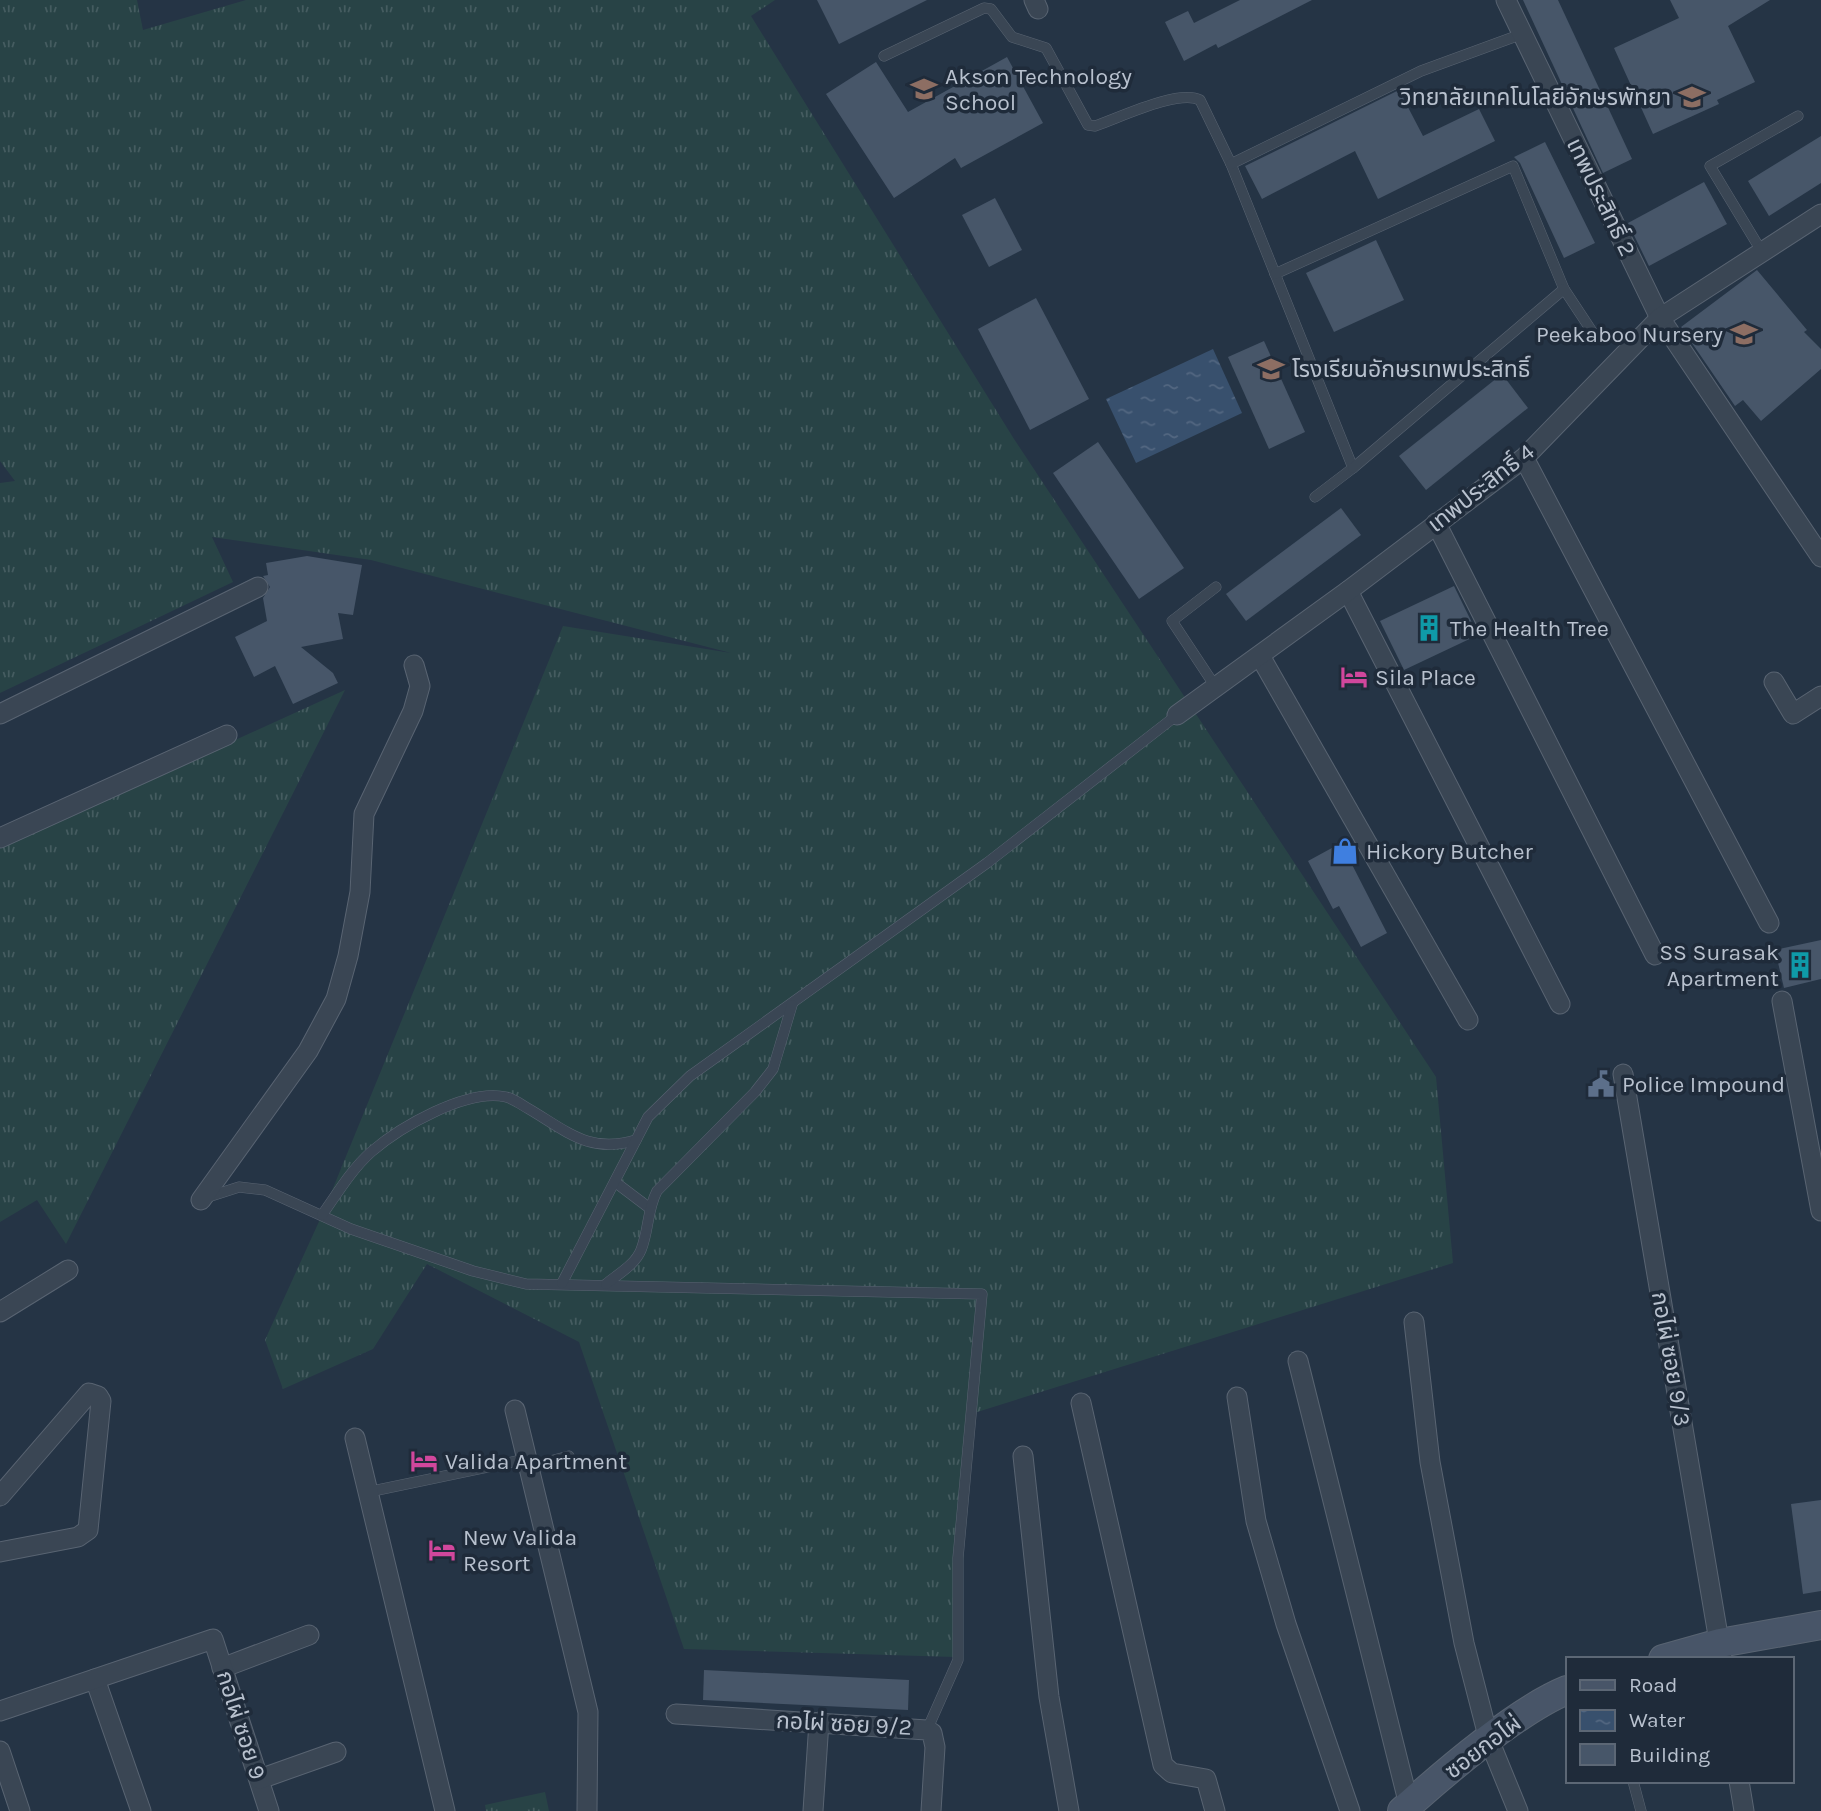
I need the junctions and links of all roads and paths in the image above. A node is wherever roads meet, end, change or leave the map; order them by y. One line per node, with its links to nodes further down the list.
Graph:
1 (1506, 0): 2 (street, เทพประสิทธิ์ 2)
2 (1522, 34): 5 (lane); 10 (street, เทพประสิทธิ์ 2)
3 (884, 56): 5 (lane)
4 (1798, 116): 7 (lane)
5 (1231, 164): 8 (lane)
6 (1821, 214): 7 (street, เทพประสิทธิ์ 4)
7 (1762, 252): 10 (street, เทพประสิทธิ์ 4)
8 (1275, 274): 9 (lane); 13 (lane)
9 (1564, 289): 11 (lane); 13 (lane)
10 (1660, 318): 12 (street, เทพประสิทธิ์ 4); 16 (street, เทพประสิทธิ์ 2)
11 (1597, 339)
12 (1524, 458): 15 (street, เทพประสิทธิ์ 4); 30 (street)
13 (1353, 468): 14 (lane)
14 (1315, 497)
15 (1436, 523): 20 (street, เทพประสิทธิ์ 4); 31 (street)
16 (1815, 534): 17 (street, เทพประสิทธิ์ 2)
17 (1821, 557)
18 (258, 587): 26 (street)
19 (1216, 587): 24 (lane)
20 (1348, 591): 21 (street, เทพประสิทธิ์ 4); 34 (street)
21 (1260, 656): 24 (street, เทพประสิทธิ์ 4); 35 (street)
22 (414, 665): 39 (street)
23 (1774, 682): 25 (street)
24 (1215, 686): 27 (street, เทพประสิทธิ์ 4)
25 (1821, 696)
26 (0, 714)
27 (1177, 715): 33 (lane)
28 (227, 735): 29 (street)
29 (0, 838)
30 (1769, 923)
31 (1655, 955)
32 (1782, 1001): 41 (street)
33 (792, 1004): 37 (lane); 40 (lane)
34 (1560, 1004)
35 (1468, 1020)
36 (1623, 1074): 61 (street, กอไผ่ ซอย 9/3)
37 (636, 1140): 38 (lane); 42 (lane)
38 (615, 1182): 40 (lane); 44 (lane)
39 (201, 1200): 42 (lane)
40 (648, 1207): 45 (lane)
41 (1821, 1211)
42 (322, 1215): 44 (lane)
43 (68, 1270): 46 (street)
44 (562, 1283): 45 (lane)
45 (606, 1284): 69 (lane)
46 (0, 1312)
47 (1414, 1322): 70 (street)
48 (1298, 1361): 76 (street)
49 (1237, 1397): 86 (street)
50 (1081, 1403): 85 (street)
51 (515, 1410): 55 (street)
52 (355, 1438): 56 (street)
53 (569, 1456): 55 (lane)
54 (1023, 1456): 84 (street)
55 (527, 1463): 56 (lane); 81 (street)
56 (368, 1492): 80 (street)
57 (0, 1496): 58 (street)
58 (0, 1552)
59 (1821, 1625): 61 (street)
60 (309, 1634): 63 (street)
61 (1721, 1651): 62 (street)
62 (1678, 1657)
63 (222, 1668): 64 (street, กอไผ่ ซอย 9); 73 (street, กอไผ่ ซอย 9)
64 (95, 1679): 66 (street); 78 (street)
65 (1566, 1690): 70 (street, ซอยกอไผ่)
66 (0, 1711)
67 (676, 1714): 68 (street, กอไผ่ ซอย 9/2)
68 (820, 1722): 69 (street, กอไผ่ ซอย 9/2); 82 (street)
69 (927, 1730): 83 (street, กอไผ่ ซอย 9/2)
70 (1489, 1740): 76 (street, ซอยกอไผ่); 87 (street)
71 (0, 1751): 77 (street)
72 (336, 1752): 73 (street)
73 (260, 1779): 79 (street, กอไผ่ ซอย 9)
74 (1634, 1783): 88 (lane)
75 (1740, 1783): 89 (street)
76 (1406, 1808)
77 (20, 1811)
78 (141, 1811)
79 (269, 1811)
80 (445, 1811)
81 (587, 1811)
82 (813, 1811)
83 (931, 1811)
84 (1069, 1811)
85 (1215, 1811)
86 (1350, 1811)
87 (1518, 1811)
88 (1641, 1811)
89 (1744, 1811)

